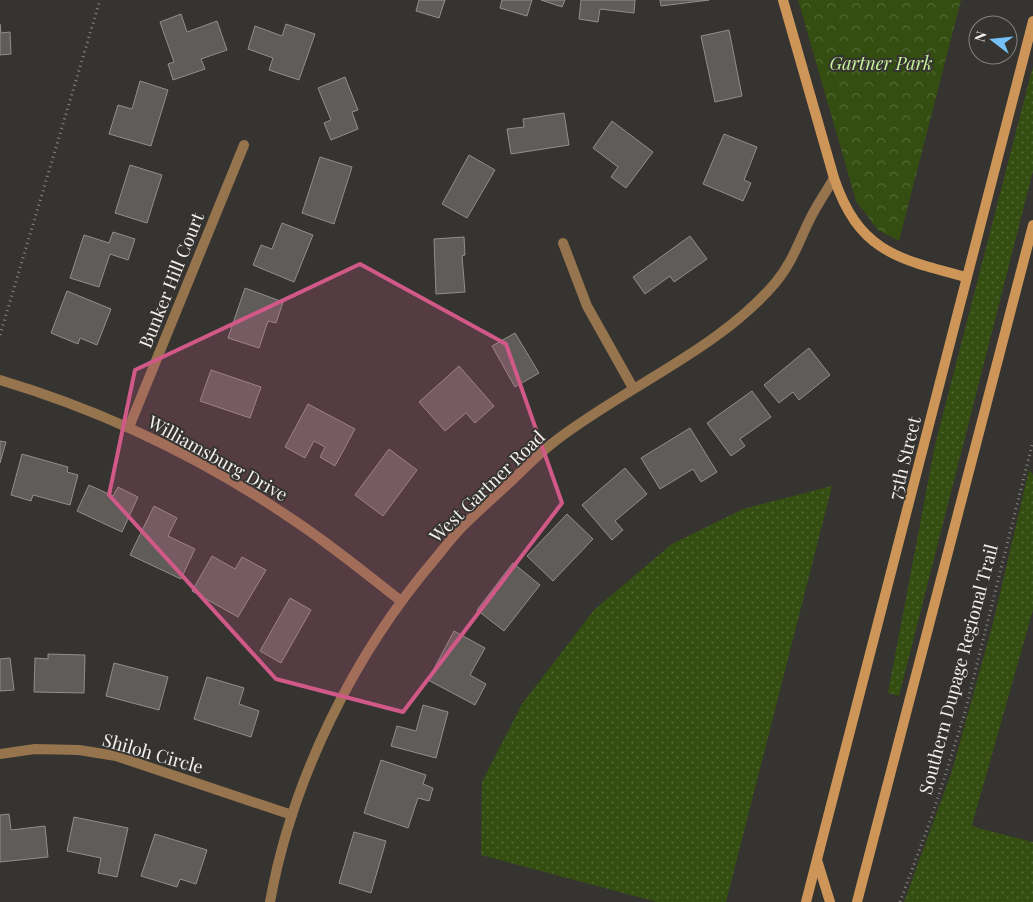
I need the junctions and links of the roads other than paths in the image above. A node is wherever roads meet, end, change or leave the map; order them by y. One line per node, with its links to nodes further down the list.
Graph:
1 (783, 0): 4 (main road)
2 (1033, 21): 7 (main road, 75th Street)
3 (244, 146): 10 (street, Bunker Hill Court)
4 (834, 178): 7 (main road); 9 (street, West Gartner Road)
5 (1033, 225): 18 (main road)
6 (563, 243): 9 (street)
7 (966, 278): 14 (main road, 75th Street)
8 (0, 380): 10 (street, Williamsburg Drive)
9 (634, 388): 11 (street, West Gartner Road)
10 (129, 427): 11 (street, Williamsburg Drive)
11 (401, 601): 13 (street, West Gartner Road)
12 (0, 754): 13 (street, Shiloh Circle)
13 (292, 815): 15 (street, West Gartner Road)
14 (817, 859): 16 (main road, 75th Street); 17 (main road)
15 (270, 902)
16 (806, 902)
17 (830, 902)
18 (858, 902)

